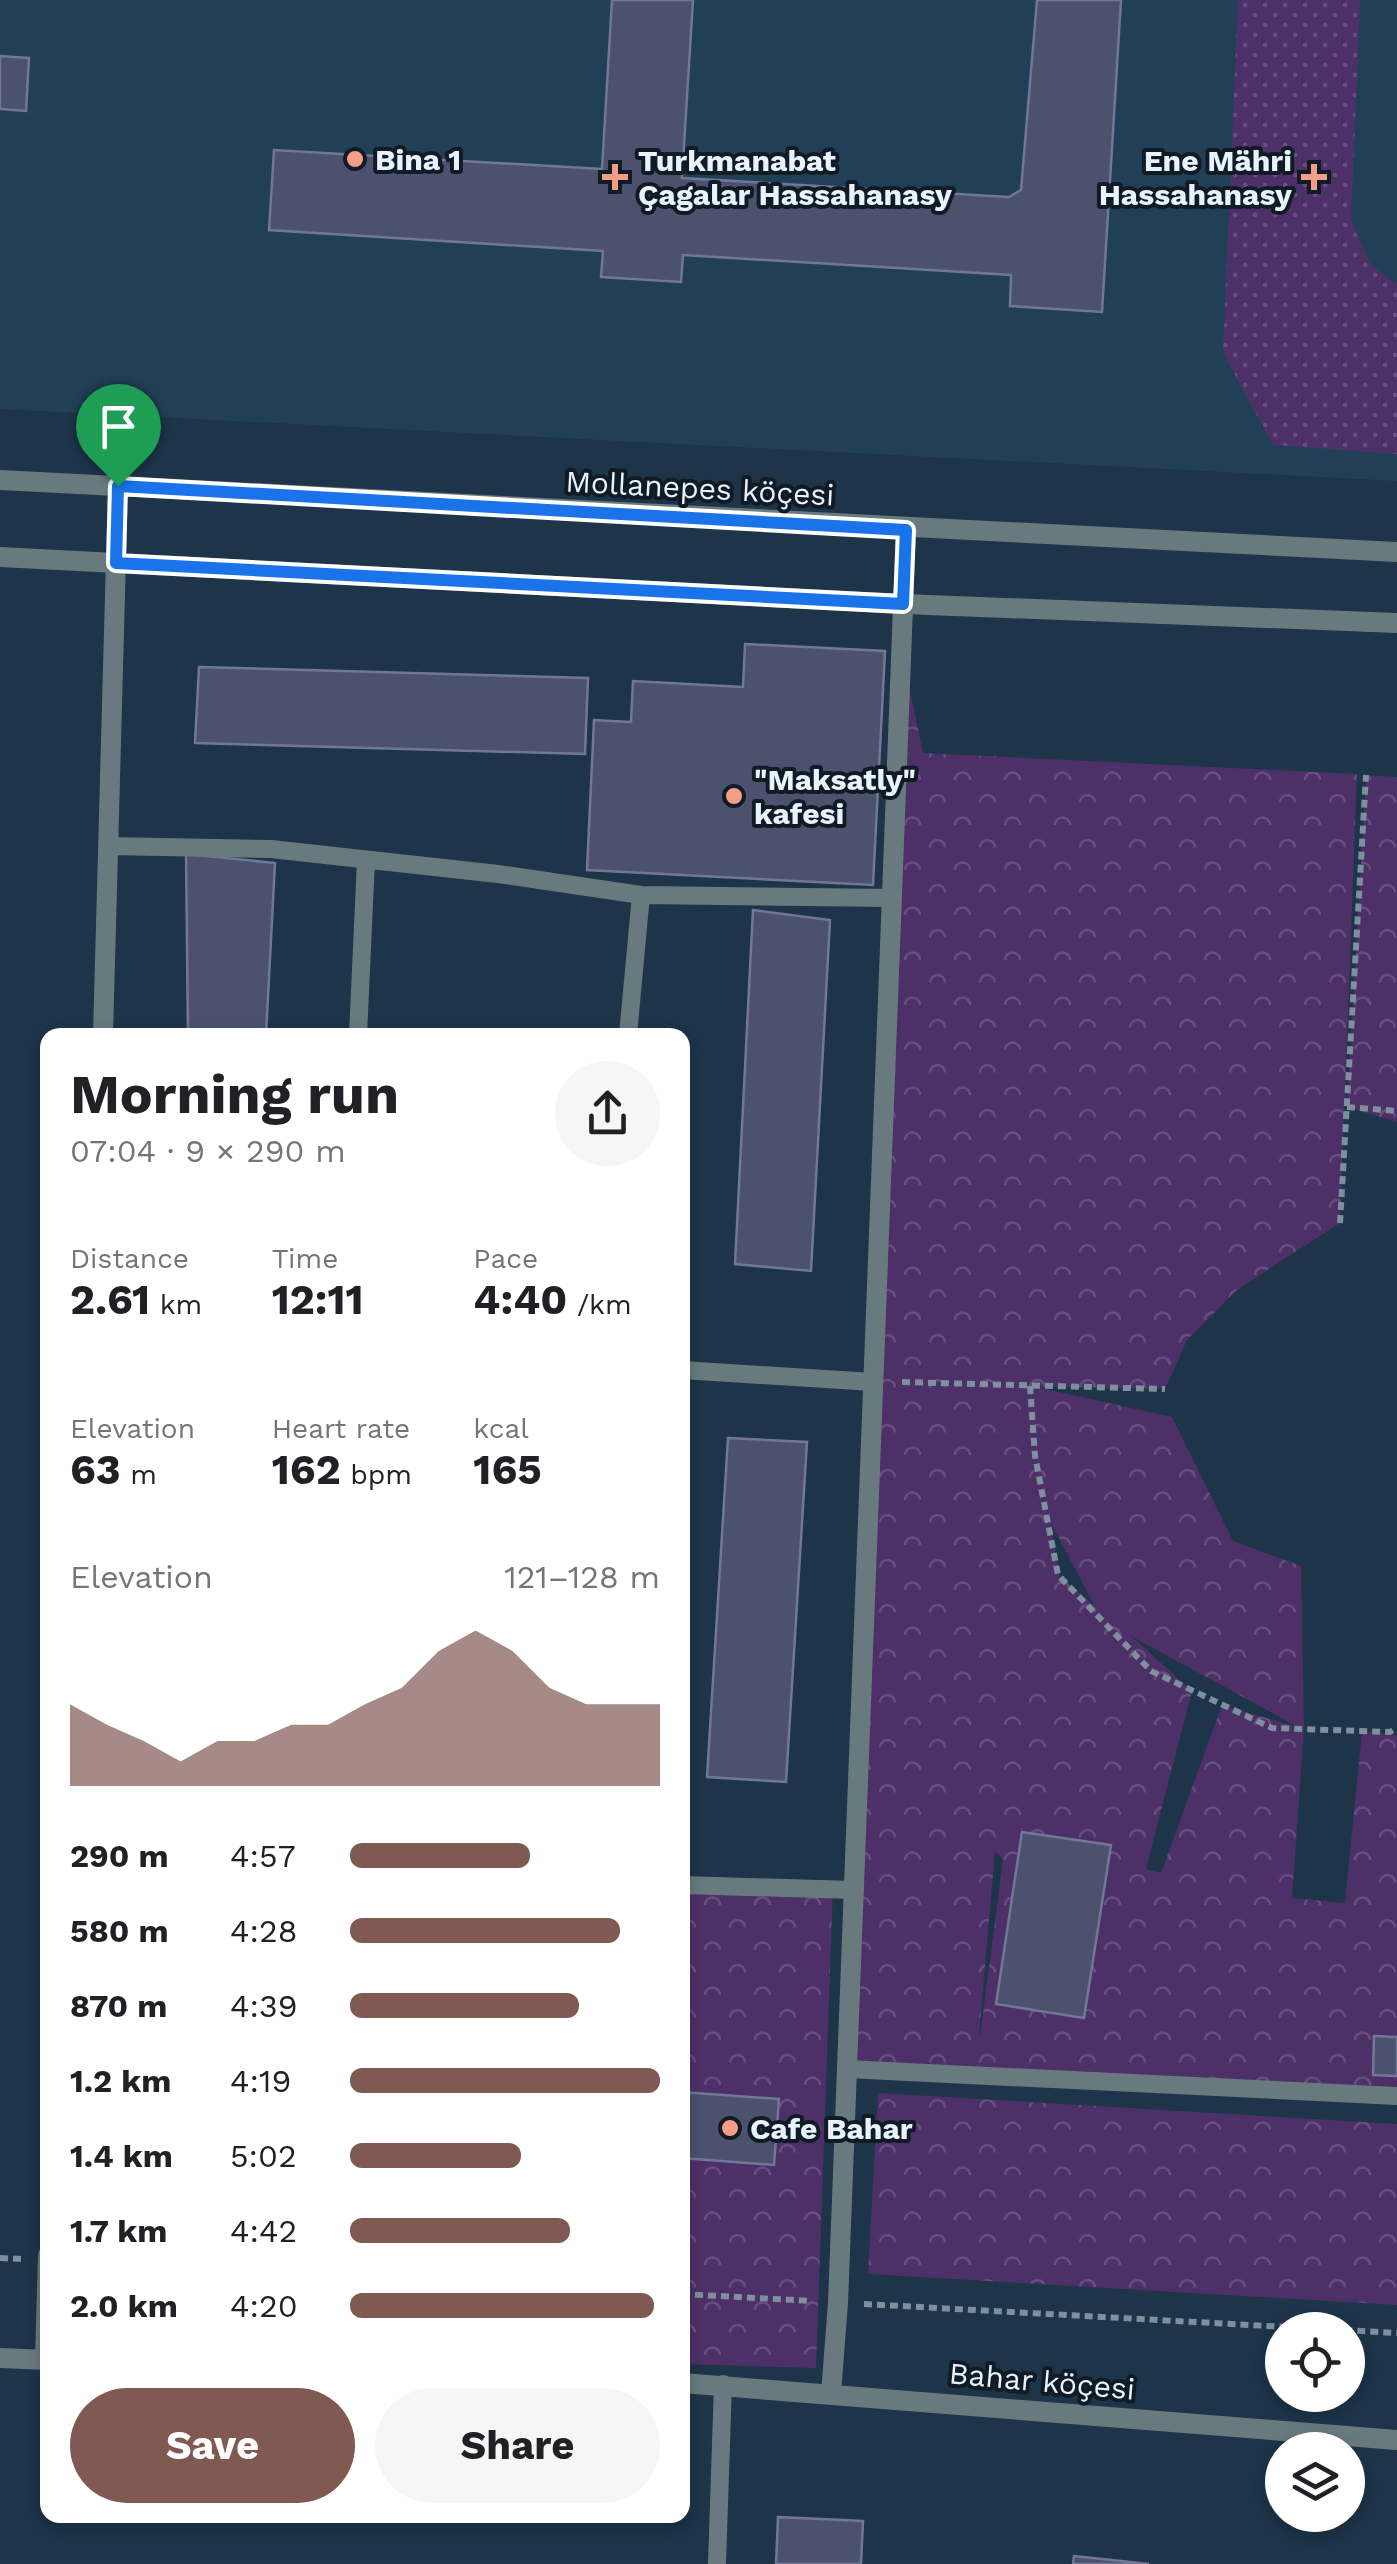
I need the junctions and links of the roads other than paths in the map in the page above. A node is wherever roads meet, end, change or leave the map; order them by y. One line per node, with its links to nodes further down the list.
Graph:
1 (0, 480): 2 (street, Mollanepes köçesi)
2 (118, 486): 3 (street, Mollanepes köçesi); 6 (street)
3 (906, 530): 4 (street, Mollanepes köçesi); 7 (street)
4 (1397, 552)
5 (0, 557): 6 (street)
6 (116, 563): 7 (street); 9 (street)
7 (903, 604): 8 (street); 12 (street)
8 (1397, 623)
9 (108, 846): 10 (lane); 13 (street)
10 (366, 860): 11 (lane); 14 (lane)
11 (640, 895): 12 (lane); 15 (lane)
12 (892, 898): 17 (street)
13 (103, 1028)
14 (358, 1028)
15 (629, 1028)
16 (690, 1371): 17 (lane)
17 (873, 1382): 19 (street)
18 (690, 1885): 19 (lane)
19 (854, 1890): 20 (street)
20 (847, 2068): 21 (lane); 26 (street)
21 (1397, 2096)
22 (0, 2358): 23 (street)
23 (40, 2360)
24 (690, 2382): 25 (street, Bahar köçesi)
25 (723, 2384): 26 (street, Bahar köçesi); 28 (lane)
26 (830, 2394): 27 (street, Bahar köçesi)
27 (1397, 2440)
28 (717, 2564)

